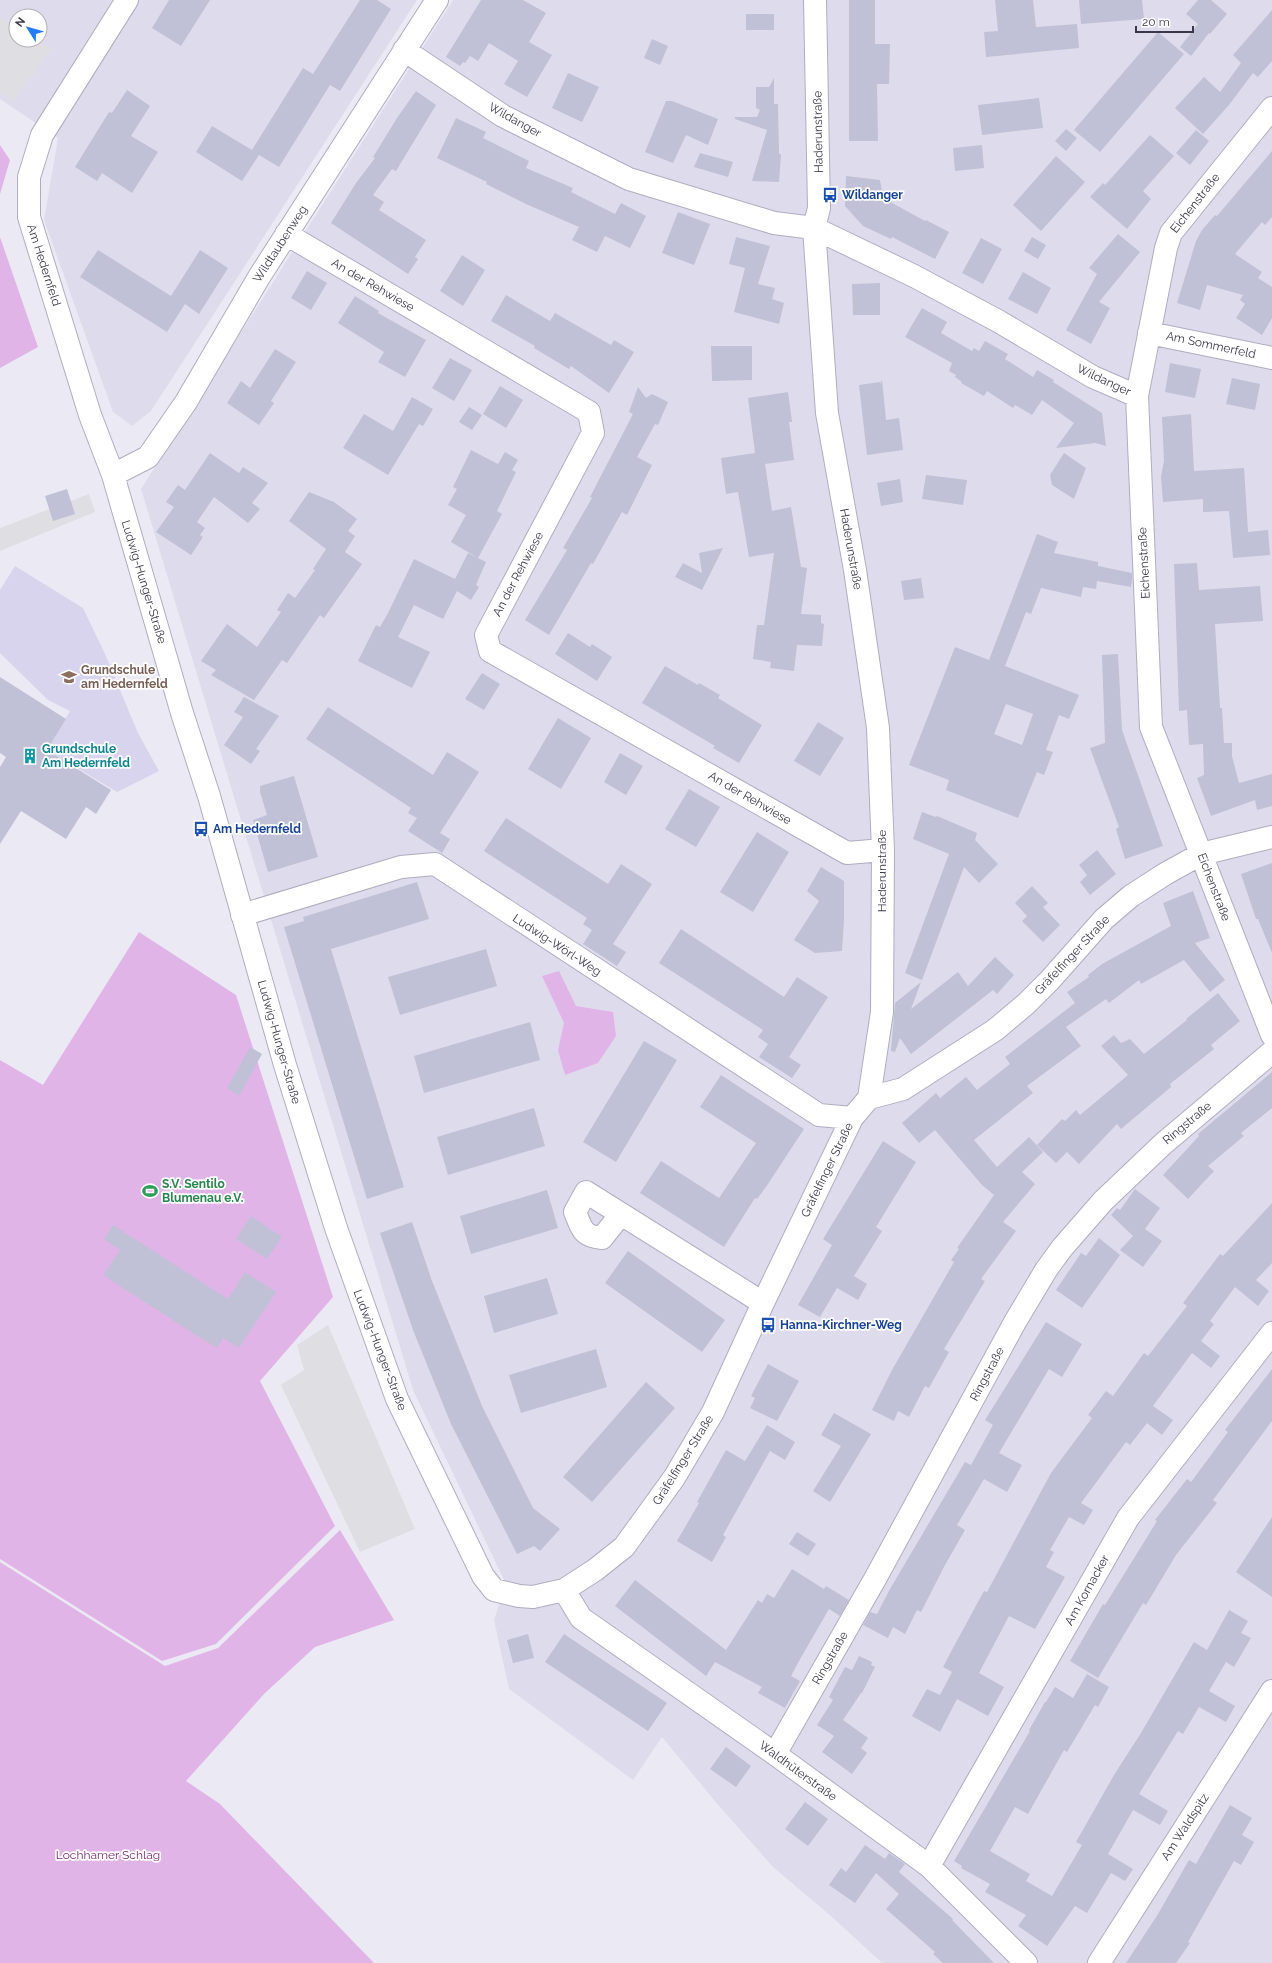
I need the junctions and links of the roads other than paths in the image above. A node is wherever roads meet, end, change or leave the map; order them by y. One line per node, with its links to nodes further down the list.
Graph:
1 (127, 0): 11 (street, Am Hedernfeld)
2 (437, 0): 4 (street, Wildtaubenweg)
3 (815, 0): 6 (street, Haderunstraße)
4 (404, 50): 6 (street, Wildanger); 7 (street, Wildtaubenweg)
5 (1272, 108): 8 (street, Eichenstraße)
6 (814, 228): 10 (street, Wildanger); 13 (street, Haderunstraße)
7 (286, 234): 11 (street, Wildtaubenweg); 13 (street, An der Rehwiese)
8 (1149, 333): 9 (street, Am Sommerfeld); 10 (street, Eichenstraße)
9 (1272, 358)
10 (1136, 396): 14 (street, Eichenstraße)
11 (113, 475): 15 (street, Ludwig-Hunger-Straße)
12 (1272, 837): 14 (street, Gräfelfinger Straße)
13 (883, 850): 18 (street, Haderunstraße)
14 (1201, 854): 16 (street, Eichenstraße); 18 (street, Gräfelfinger Straße)
15 (242, 916): 19 (street, Ludwig-Wörl-Weg); 23 (street, Ludwig-Hunger-Straße)
16 (1272, 1035)
17 (1272, 1052): 26 (street, Ringstraße)
18 (869, 1098): 19 (street, Gräfelfinger Straße)
19 (852, 1118): 21 (street, Gräfelfinger Straße)
20 (621, 1214): 21 (street)
21 (763, 1303): 24 (street, Gräfelfinger Straße)
22 (1272, 1333): 27 (street, Am Kornacker)
23 (494, 1590): 24 (street, Gräfelfinger Straße)
24 (564, 1590): 26 (street, Waldhüterstraße)
25 (1272, 1691): 29 (street, Am Waldspitz)
26 (775, 1754): 27 (street, Waldhüterstraße)
27 (929, 1866): 28 (street, Waldhüterstraße)
28 (1026, 1963)
29 (1099, 1963)

